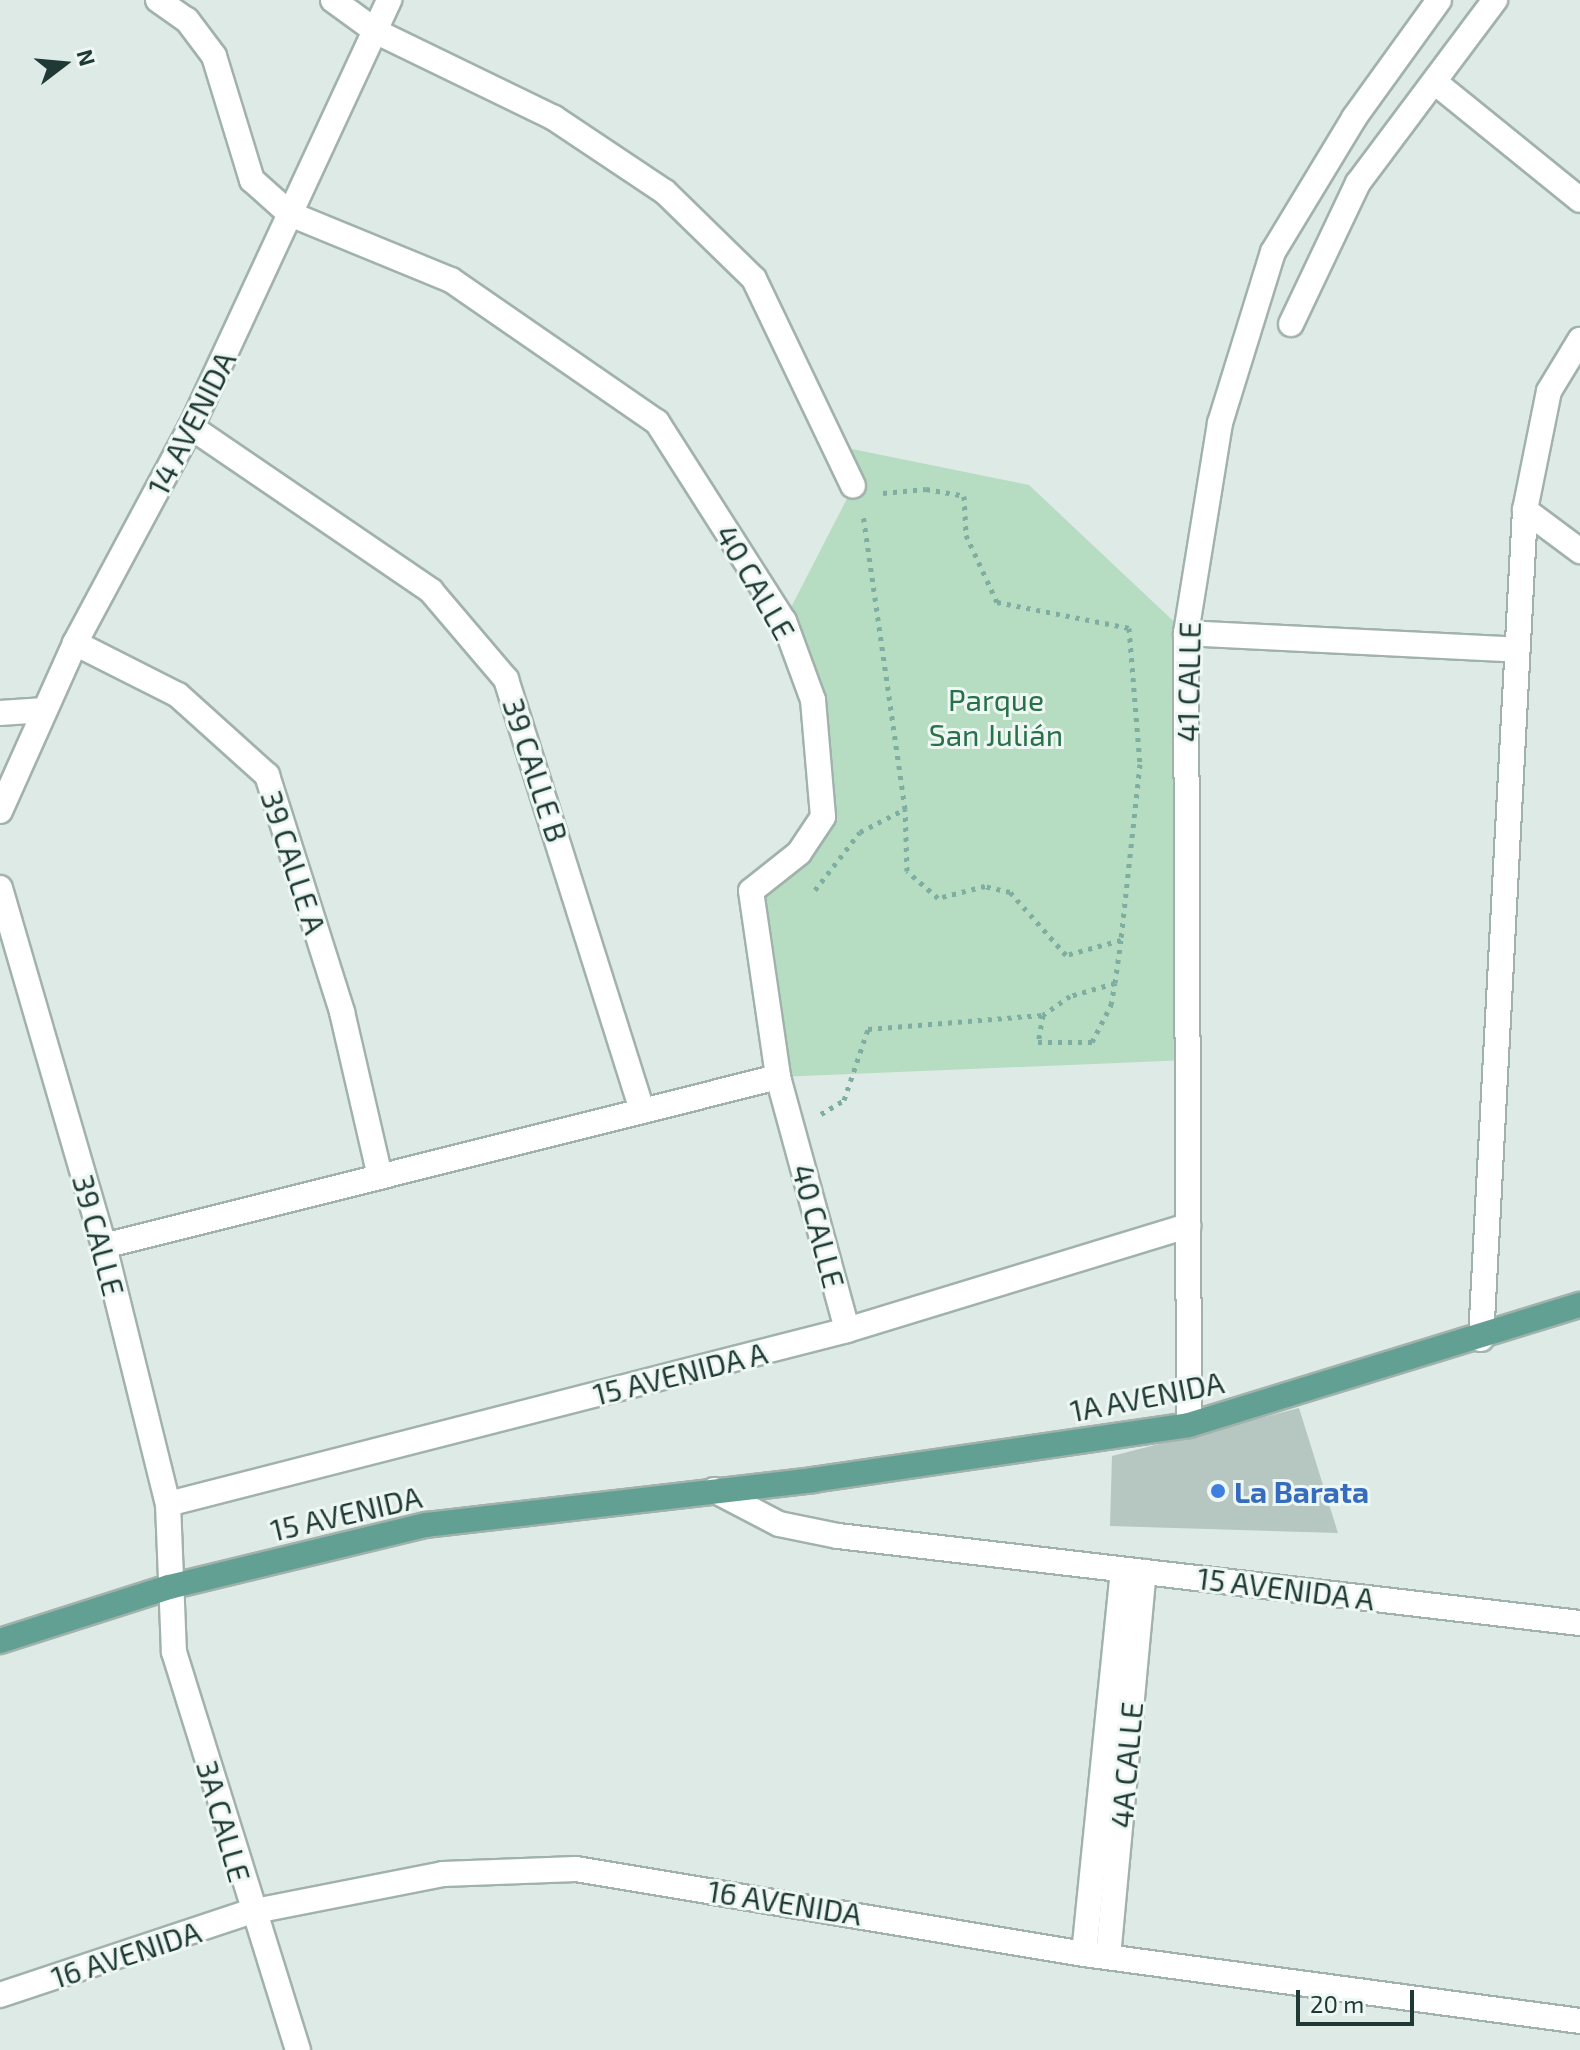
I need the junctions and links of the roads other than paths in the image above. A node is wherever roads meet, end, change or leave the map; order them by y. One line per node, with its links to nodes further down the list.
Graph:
1 (158, 0): 10 (street)
2 (333, 0): 7 (street)
3 (352, 0): 7 (street)
4 (389, 0): 7 (street, 14 AVENIDA)
5 (1439, 0): 17 (street, 41 CALLE)
6 (1495, 0): 8 (street)
7 (377, 32): 10 (street, 14 AVENIDA); 14 (street)
8 (1437, 84): 9 (street); 11 (street)
9 (1580, 200)
10 (290, 214): 13 (street, 14 AVENIDA); 24 (street, 40 CALLE)
11 (1291, 324)
12 (1580, 340): 15 (street)
13 (191, 427): 18 (street, 14 AVENIDA); 25 (street, 39 CALLE B)
14 (853, 486)
15 (1525, 510): 16 (street); 19 (street)
16 (1580, 551)
17 (1186, 633): 19 (street); 27 (street, 41 CALLE)
18 (75, 643): 20 (street, 14 AVENIDA); 26 (street, 39 CALLE A)
19 (1517, 650): 31 (street)
20 (45, 710): 21 (street); 22 (street, 14 AVENIDA)
21 (0, 713)
22 (0, 811)
23 (0, 888): 28 (street, 39 CALLE)
24 (778, 1077): 25 (street); 30 (street, 40 CALLE)
25 (642, 1111): 26 (street)
26 (380, 1177): 28 (street)
27 (1188, 1226): 30 (street, 15 AVENIDA A); 32 (street, 41 CALLE)
28 (104, 1246): 34 (street, 39 CALLE)
29 (1580, 1305): 31 (main road, 1A AVENIDA)
30 (847, 1330): 34 (street, 15 AVENIDA A)
31 (1481, 1339): 32 (main road, 1A AVENIDA)
32 (1189, 1425): 33 (main road, 1A AVENIDA)
33 (714, 1490): 35 (street, 15 AVENIDA A); 36 (main road, 15 AVENIDA)
34 (168, 1504): 36 (street, 39 CALLE)
35 (1134, 1572): 37 (street, 15 AVENIDA A); 40 (street, 4A CALLE)
36 (169, 1587): 38 (main road, 15 AVENIDA); 39 (street, 3A CALLE)
37 (1580, 1623)
38 (0, 1641)
39 (250, 1912): 40 (street, 16 AVENIDA); 41 (street, 16 AVENIDA); 43 (street, 3A CALLE)
40 (1096, 1956): 42 (street, 16 AVENIDA)
41 (0, 1995)
42 (1580, 2021)
43 (298, 2050)

